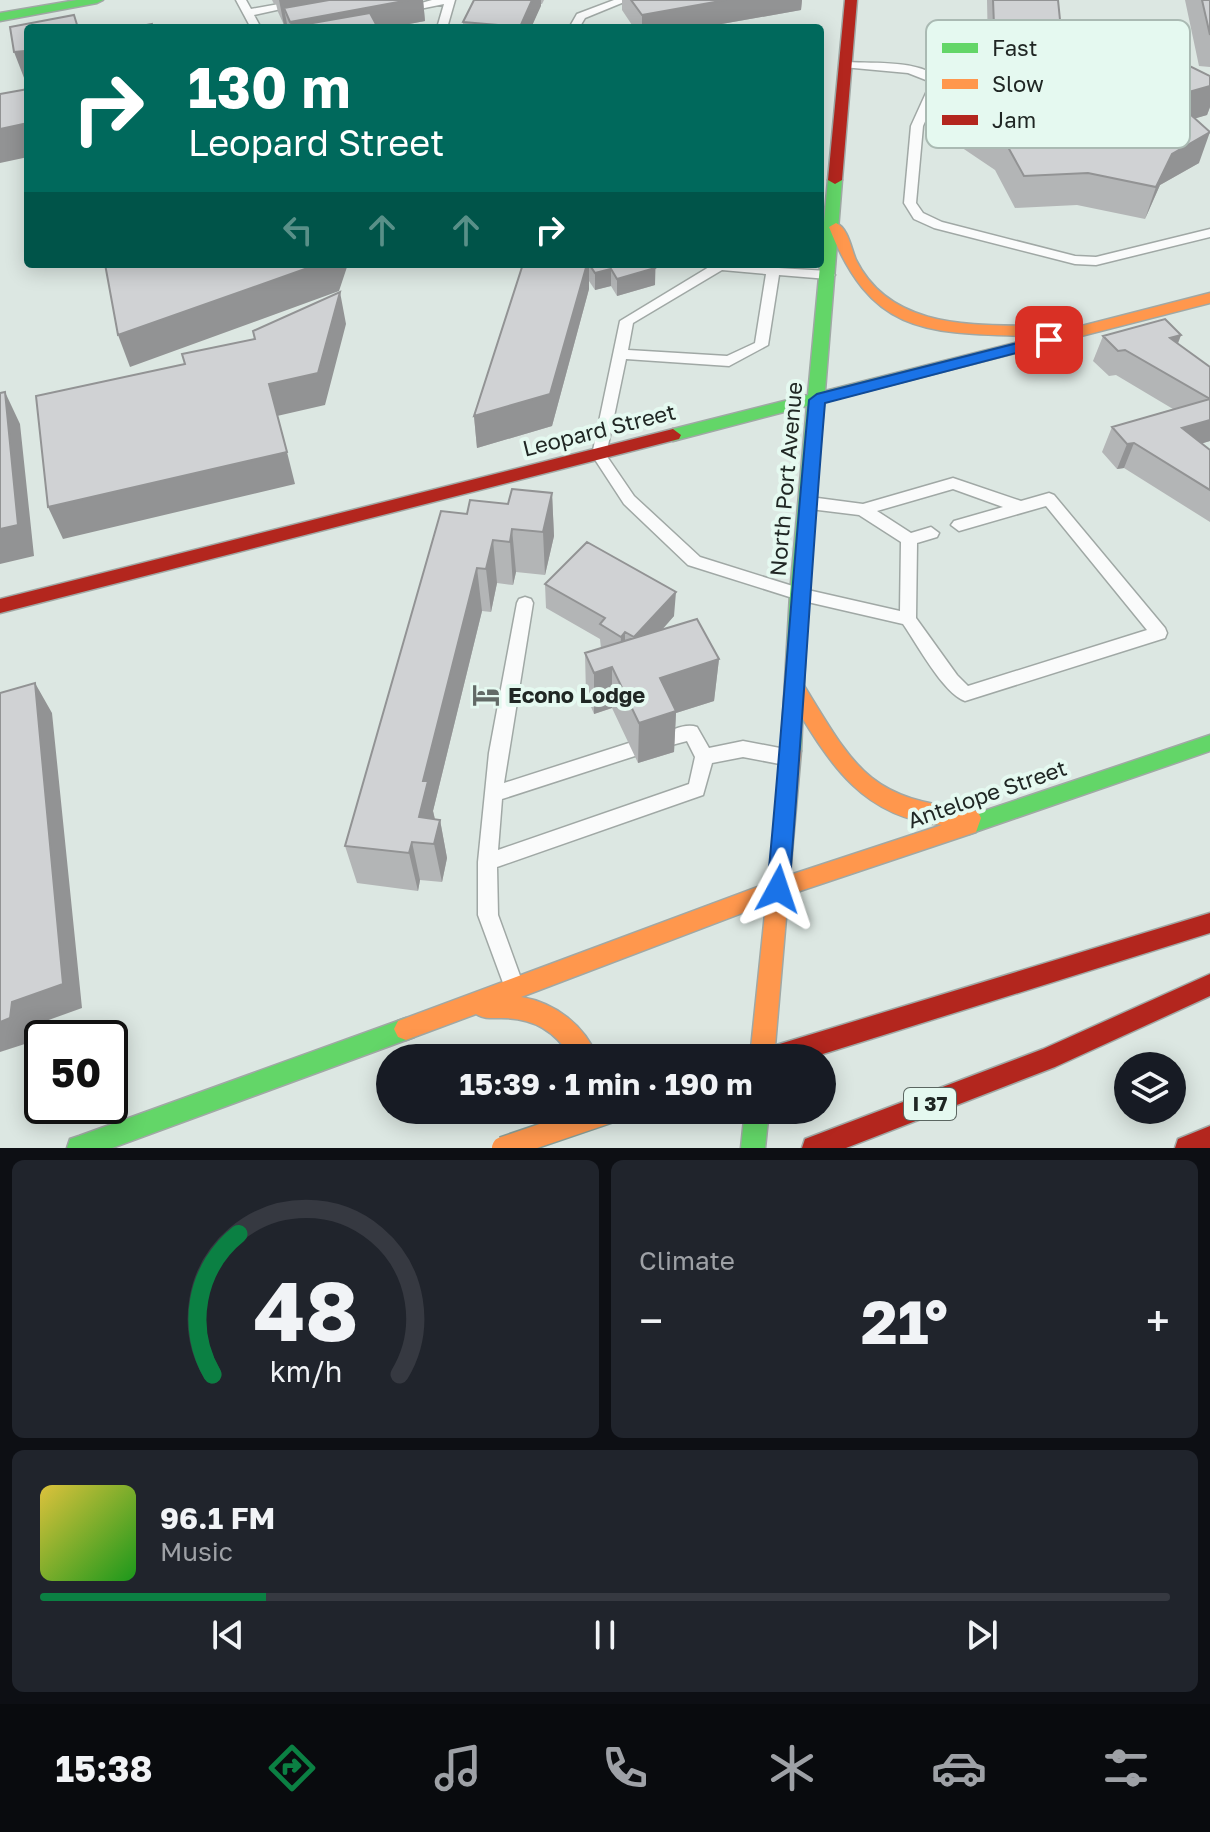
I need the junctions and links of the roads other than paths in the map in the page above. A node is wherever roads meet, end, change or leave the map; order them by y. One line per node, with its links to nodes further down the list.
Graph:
1 (97, 0): 9 (main road)
2 (241, 0): 8 (lane)
3 (317, 0): 8 (lane)
4 (448, 0): 7 (lane); 11 (lane)
5 (624, 0): 12 (lane)
6 (851, 0): 13 (main road, North Port Avenue)
7 (388, 12)
8 (248, 13): 10 (lane)
9 (0, 17)
10 (254, 24)
11 (443, 24)
12 (576, 24)
13 (847, 65): 14 (lane); 16 (main road, North Port Avenue)
14 (926, 74)
15 (926, 106): 17 (lane)
16 (829, 208): 21 (main road, North Port Avenue); 23 (main road)
17 (1210, 233)
18 (717, 268): 24 (lane)
19 (746, 268): 20 (lane)
20 (773, 270): 21 (lane); 24 (lane)
21 (828, 275): 25 (main road, North Port Avenue)
22 (1210, 298): 23 (main road, Leopard Street)
23 (1164, 310): 25 (main road, Leopard Street)
24 (620, 354): 26 (lane)
25 (817, 400): 26 (main road, Leopard Street); 27 (main road, North Port Avenue)
26 (599, 455): 33 (lane); 35 (main road, Leopard Street)
27 (808, 503): 29 (lane); 33 (main road, North Port Avenue)
28 (1020, 507): 29 (lane); 30 (lane); 36 (lane)
29 (863, 510): 32 (lane)
30 (959, 525)
31 (931, 533): 32 (lane)
32 (909, 539): 36 (lane)
33 (799, 594): 36 (lane); 37 (main road, North Port Avenue)
34 (525, 603): 43 (lane)
35 (0, 606)
36 (908, 619)
37 (796, 690): 42 (main road, North Port Avenue); 44 (main road)
38 (668, 739): 41 (lane)
39 (1210, 743): 44 (main road, Antelope Street)
40 (632, 750): 43 (lane)
41 (704, 757): 42 (lane); 45 (lane)
42 (791, 758): 46 (main road, North Port Avenue)
43 (493, 794): 45 (lane)
44 (994, 817): 46 (main road, Antelope Street)
45 (487, 862): 49 (lane)
46 (778, 889): 49 (main road, Antelope Street); 52 (main road, North Port Avenue)
47 (1210, 923): 53 (main road)
48 (1210, 985): 62 (main road, I 37)
49 (515, 989): 50 (main road, Antelope Street)
50 (461, 1009): 51 (main road); 59 (main road, Antelope Street)
51 (579, 1044)
52 (763, 1044)
53 (818, 1044)
54 (574, 1124): 60 (main road, bridge)
55 (588, 1124): 57 (main road)
56 (756, 1124): 61 (main road)
57 (587, 1137)
58 (1210, 1138): 63 (main road)
59 (79, 1148)
60 (503, 1148)
61 (753, 1148)
62 (814, 1148)
63 (1187, 1148)

